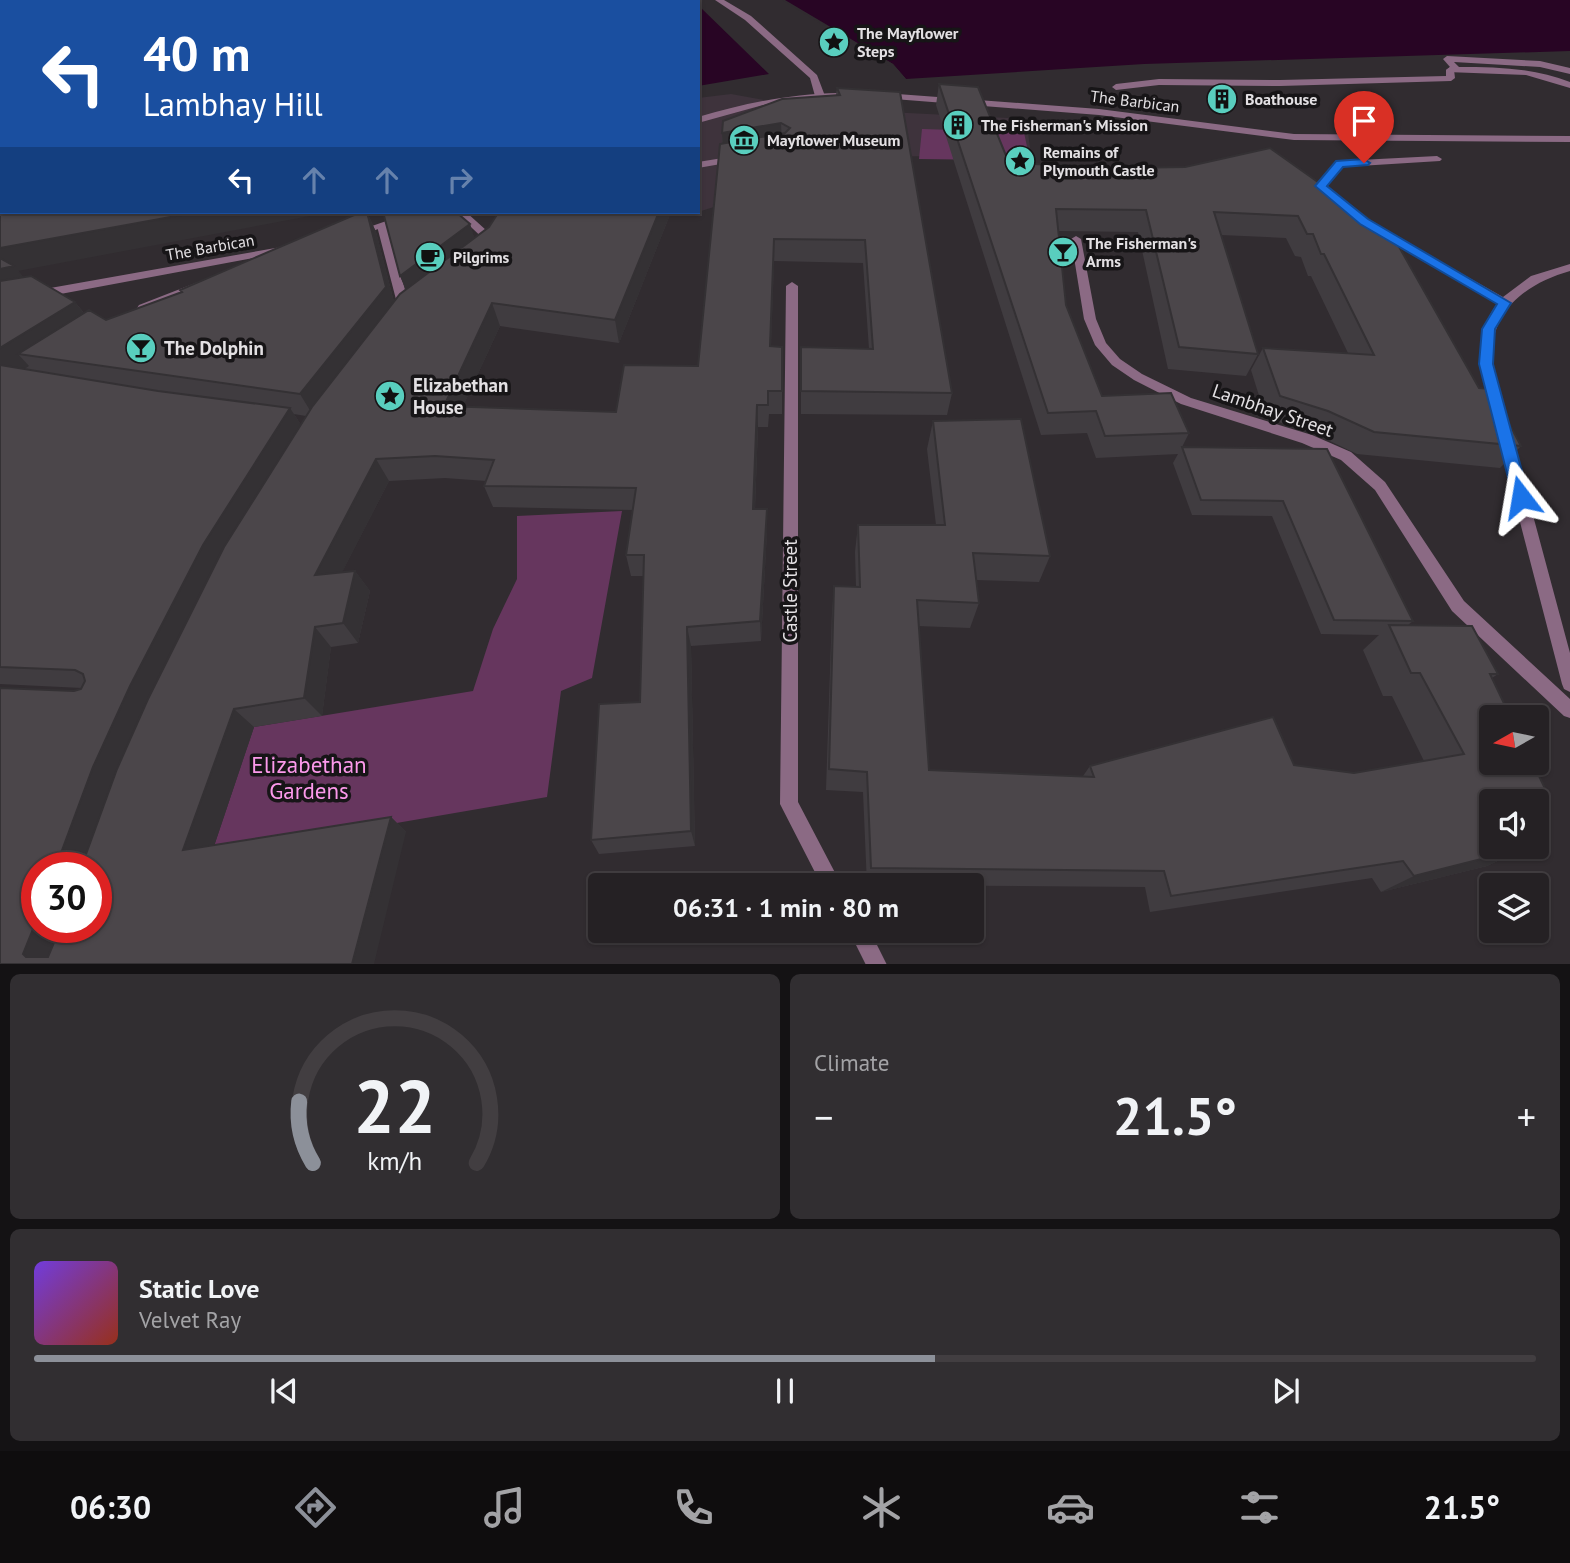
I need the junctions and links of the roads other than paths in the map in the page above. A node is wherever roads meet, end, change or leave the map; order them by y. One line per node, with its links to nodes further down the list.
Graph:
1 (719, 0): 6 (street)
2 (1454, 70): 3 (street); 4 (street); 5 (street)
3 (1570, 71)
4 (1570, 85)
5 (1116, 87)
6 (820, 96): 7 (street); 9 (street)
7 (856, 96)
8 (868, 96): 10 (street, The Barbican)
9 (700, 119)
10 (1570, 139)
11 (746, 157): 13 (street)
12 (1437, 159): 25 (street)
13 (700, 165)
14 (416, 214): 16 (street)
15 (463, 214): 19 (street)
16 (382, 226): 17 (street); 26 (street)
17 (348, 236)
18 (1076, 239): 29 (street, Lambhay Street)
19 (483, 251)
20 (1570, 267): 25 (street)
21 (248, 268): 24 (street, The Barbican)
22 (209, 282): 27 (street)
23 (792, 286): 30 (street, Castle Street)
24 (27, 297)
25 (1505, 303): 28 (street)
26 (404, 312)
27 (128, 315)
28 (1570, 684)
29 (1570, 710)
30 (826, 873)
31 (866, 943): 32 (street)
32 (877, 964)

